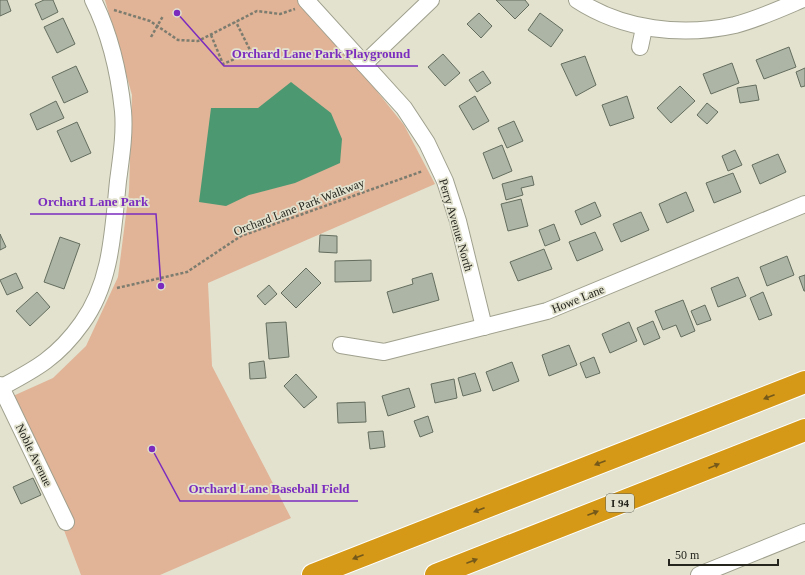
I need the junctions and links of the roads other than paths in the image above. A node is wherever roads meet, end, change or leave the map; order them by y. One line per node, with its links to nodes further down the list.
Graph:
1 (93, 0): 13 (street)
2 (431, 0): 8 (street)
3 (576, 0): 6 (street)
4 (801, 0): 6 (street)
5 (302, 4): 8 (street, Perry Avenue North)
6 (644, 28): 7 (street)
7 (640, 47)
8 (364, 64): 10 (street, Perry Avenue North)
9 (805, 204): 10 (street, Howe Lane)
10 (484, 327): 11 (street, Howe Lane)
11 (341, 345)
12 (805, 382): 17 (highway, one-way to 17)
13 (0, 387): 15 (street, Noble Avenue)
14 (805, 430): 18 (highway, I 94, one-way to 14)
15 (66, 522)
16 (805, 532): 19 (street)
17 (313, 575)
18 (436, 575)
19 (699, 575)

